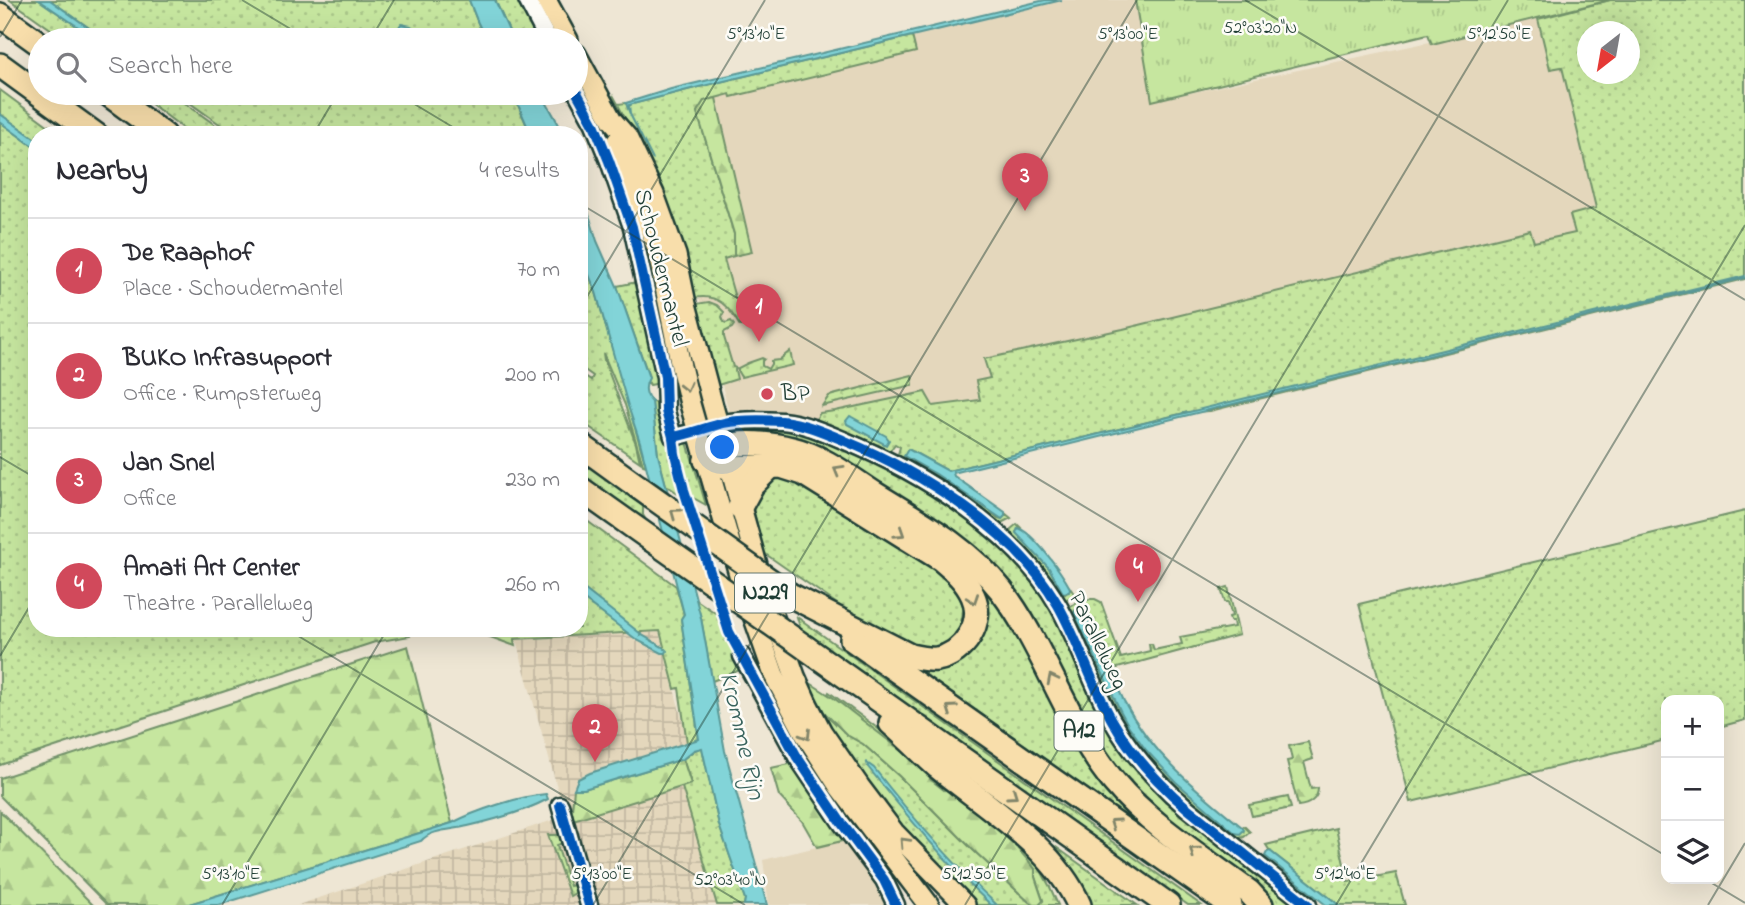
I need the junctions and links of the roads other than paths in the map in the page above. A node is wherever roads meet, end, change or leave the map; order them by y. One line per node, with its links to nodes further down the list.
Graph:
1 (527, 0): 4 (street)
2 (546, 0): 5 (main road)
3 (0, 15): 6 (highway)
4 (542, 28)
5 (561, 28)
6 (28, 35)
7 (0, 65): 9 (highway)
8 (588, 76): 13 (main road, Schoudermantel / N229)
9 (28, 85)
10 (55, 105): 14 (highway)
11 (123, 105): 15 (highway)
12 (584, 105): 16 (street, Schoudermantel)
13 (612, 120): 16 (main road, Schoudermantel / N229, one-way to 16); 17 (main road, Schoudermantel / N229)
14 (84, 126)
15 (152, 126)
16 (698, 431): 17 (main road, Schoudermantel / N229); 17 (street, Parallelweg)
17 (720, 450): 19 (highway, A12); 21 (main road, Schoudermantel / N229); 29 (main road, Schoudermantel / N229, one-way to 29); 34 (highway, A12, one-way to 17); 35 (street, Parallelweg)
18 (588, 451): 22 (highway, A12, one-way to 18, bridge)
19 (771, 466): 21 (highway); 22 (highway, A12, one-way to 22)
20 (588, 494): 24 (highway, bridge)
21 (740, 507): 26 (main road, Schoudermantel / N229, one-way to 21)
22 (790, 596): 33 (highway, A12, one-way to 22)
23 (742, 656): 28 (street)
24 (830, 665): 31 (highway); 32 (highway, one-way to 32)
25 (560, 805): 27 (street)
26 (958, 898): 30 (street)
27 (589, 905)
28 (896, 905)
29 (929, 905)
30 (936, 905)
31 (1079, 905)
32 (1168, 905)
33 (1230, 905)
34 (1261, 905)
35 (1308, 905)

